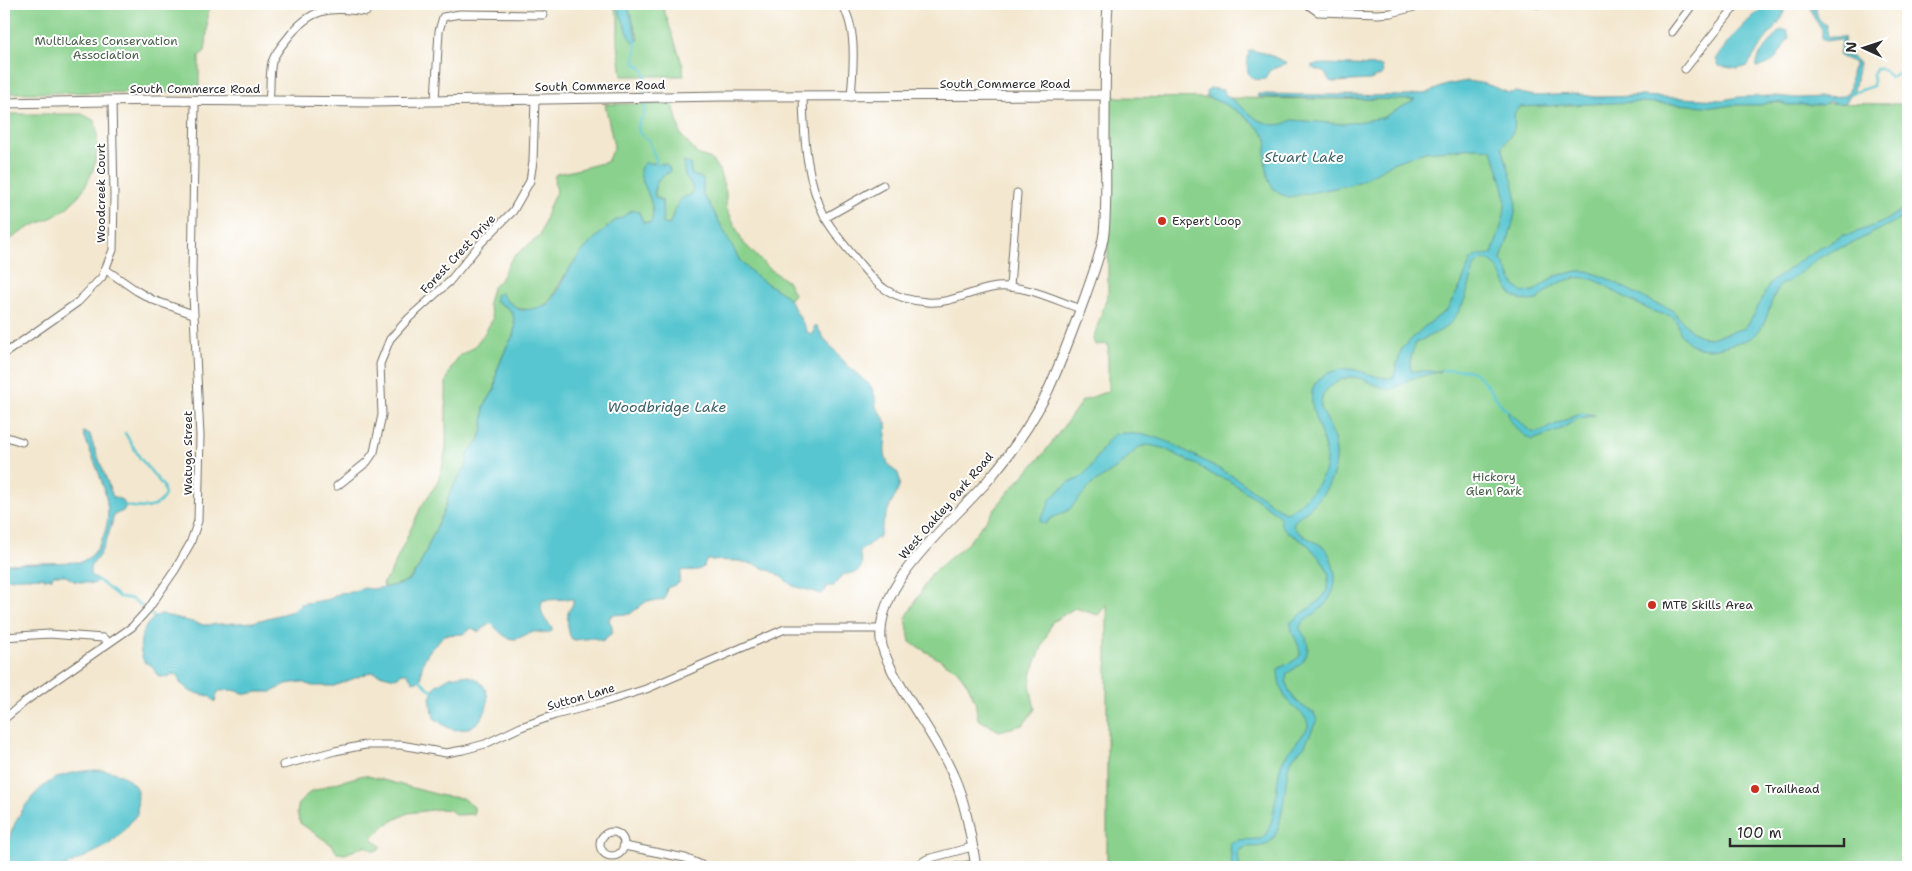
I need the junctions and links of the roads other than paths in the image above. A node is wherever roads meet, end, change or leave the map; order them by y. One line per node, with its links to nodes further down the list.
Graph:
1 (841, 4): 15 (street)
2 (1108, 4): 13 (street)
3 (1307, 4): 4 (street)
4 (1426, 4)
5 (1536, 4): 6 (street)
6 (1561, 4)
7 (1693, 4): 11 (street)
8 (1737, 4): 12 (street)
9 (366, 12): 18 (street)
10 (543, 15): 17 (street)
11 (1672, 32)
12 (1685, 69)
13 (1105, 95): 15 (street, South Commerce Road); 27 (street, West Oakley Park Road)
14 (803, 97): 15 (street, South Commerce Road); 16 (street, South Commerce Road); 24 (street)
15 (851, 97)
16 (535, 99): 17 (street, South Commerce Road); 32 (street, Forest Crest Drive)
17 (435, 100): 18 (street, South Commerce Road)
18 (269, 101): 20 (street, South Commerce Road)
19 (112, 102): 20 (street, South Commerce Road); 21 (street, South Commerce Road); 25 (street, Woodcreek Court)
20 (195, 102): 28 (street, Watuga Street)
21 (4, 103)
22 (883, 186): 24 (street)
23 (1017, 193): 26 (street)
24 (826, 218): 26 (street)
25 (105, 269): 28 (street); 29 (street, Woodcreek Court)
26 (1010, 287): 27 (street)
27 (1080, 309): 33 (street, West Oakley Park Road)
28 (193, 314): 35 (street, Watuga Street)
29 (4, 354)
30 (4, 436): 31 (street)
31 (22, 442)
32 (337, 486)
33 (882, 629): 37 (street, Sutton Lane); 39 (street, West Oakley Park Road)
34 (4, 637): 35 (street)
35 (108, 642): 36 (street, Watuga Street)
36 (4, 719)
37 (283, 765)
38 (624, 846): 41 (street)
39 (972, 847): 40 (street, West Oakley Park Road); 42 (street)
40 (976, 866): 43 (street)
41 (706, 867)
42 (915, 867)
43 (955, 867)

